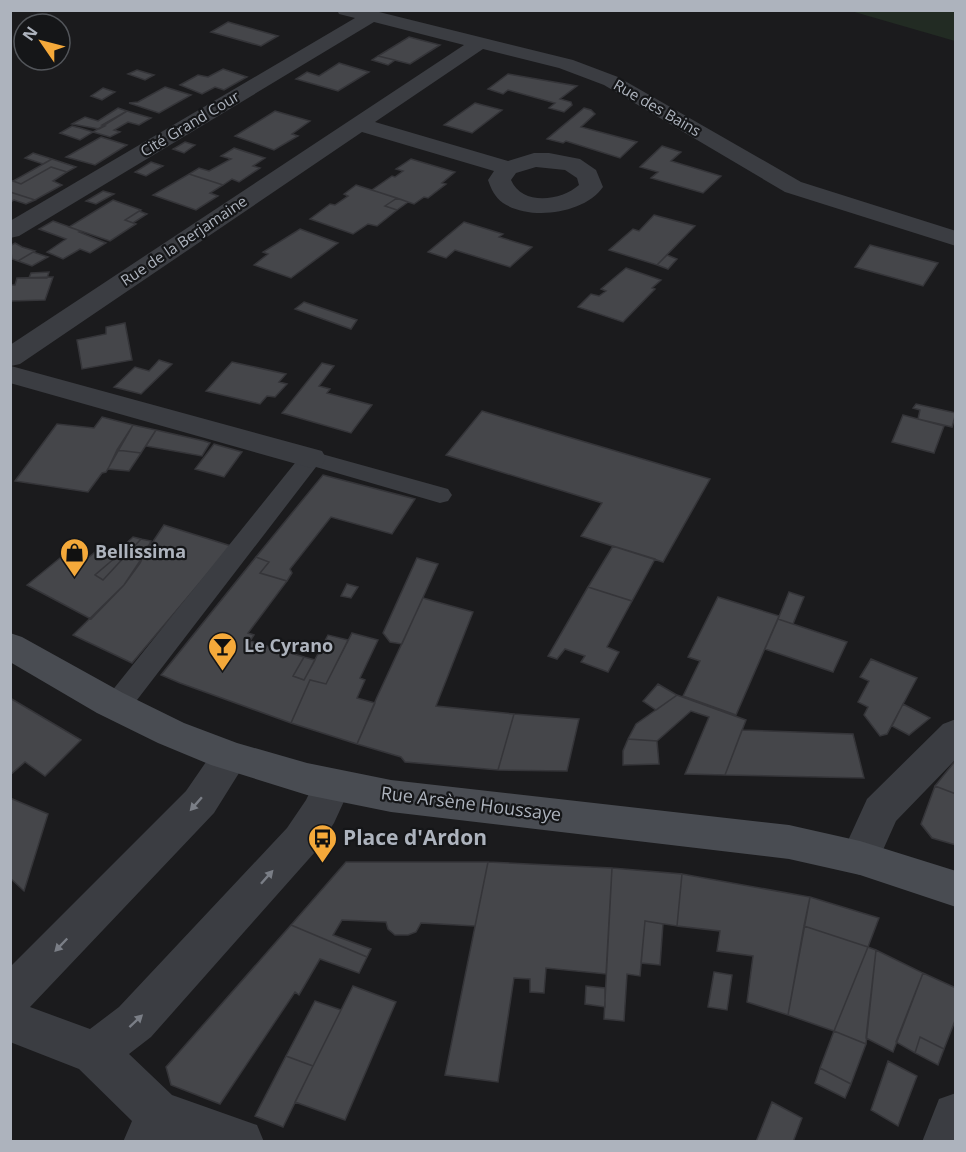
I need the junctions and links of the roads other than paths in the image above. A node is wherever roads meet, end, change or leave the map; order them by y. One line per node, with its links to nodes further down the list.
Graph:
1 (346, 10): 2 (street, Rue des Bains)
2 (370, 17): 3 (street, Rue des Bains); 6 (street, Cité Grand Cour)
3 (478, 44): 4 (street, Rue de la Berjamaine); 7 (street, Rue des Bains)
4 (358, 124): 5 (street); 8 (street, Rue de la Berjamaine)
5 (508, 168)
6 (10, 231)
7 (956, 239)
8 (10, 358)
9 (10, 374): 10 (street)
10 (311, 459): 11 (lane); 13 (lane)
11 (440, 495)
12 (10, 646): 13 (main road, Rue Arsène Houssaye)
13 (117, 705): 15 (main road, Rue Arsène Houssaye)
14 (956, 734): 17 (street)
15 (230, 757): 16 (main road, Rue Arsène Houssaye); 19 (street, one-way to 19)
16 (332, 786): 17 (main road, Rue Arsène Houssaye); 21 (street, one-way to 16)
17 (860, 858): 18 (main road, Rue Arsène Houssaye)
18 (956, 889)
19 (10, 998)
20 (10, 1021): 21 (street)
21 (94, 1053): 23 (street)
22 (956, 1116): 25 (street)
23 (153, 1128): 24 (street)
24 (240, 1142)
25 (946, 1142)

